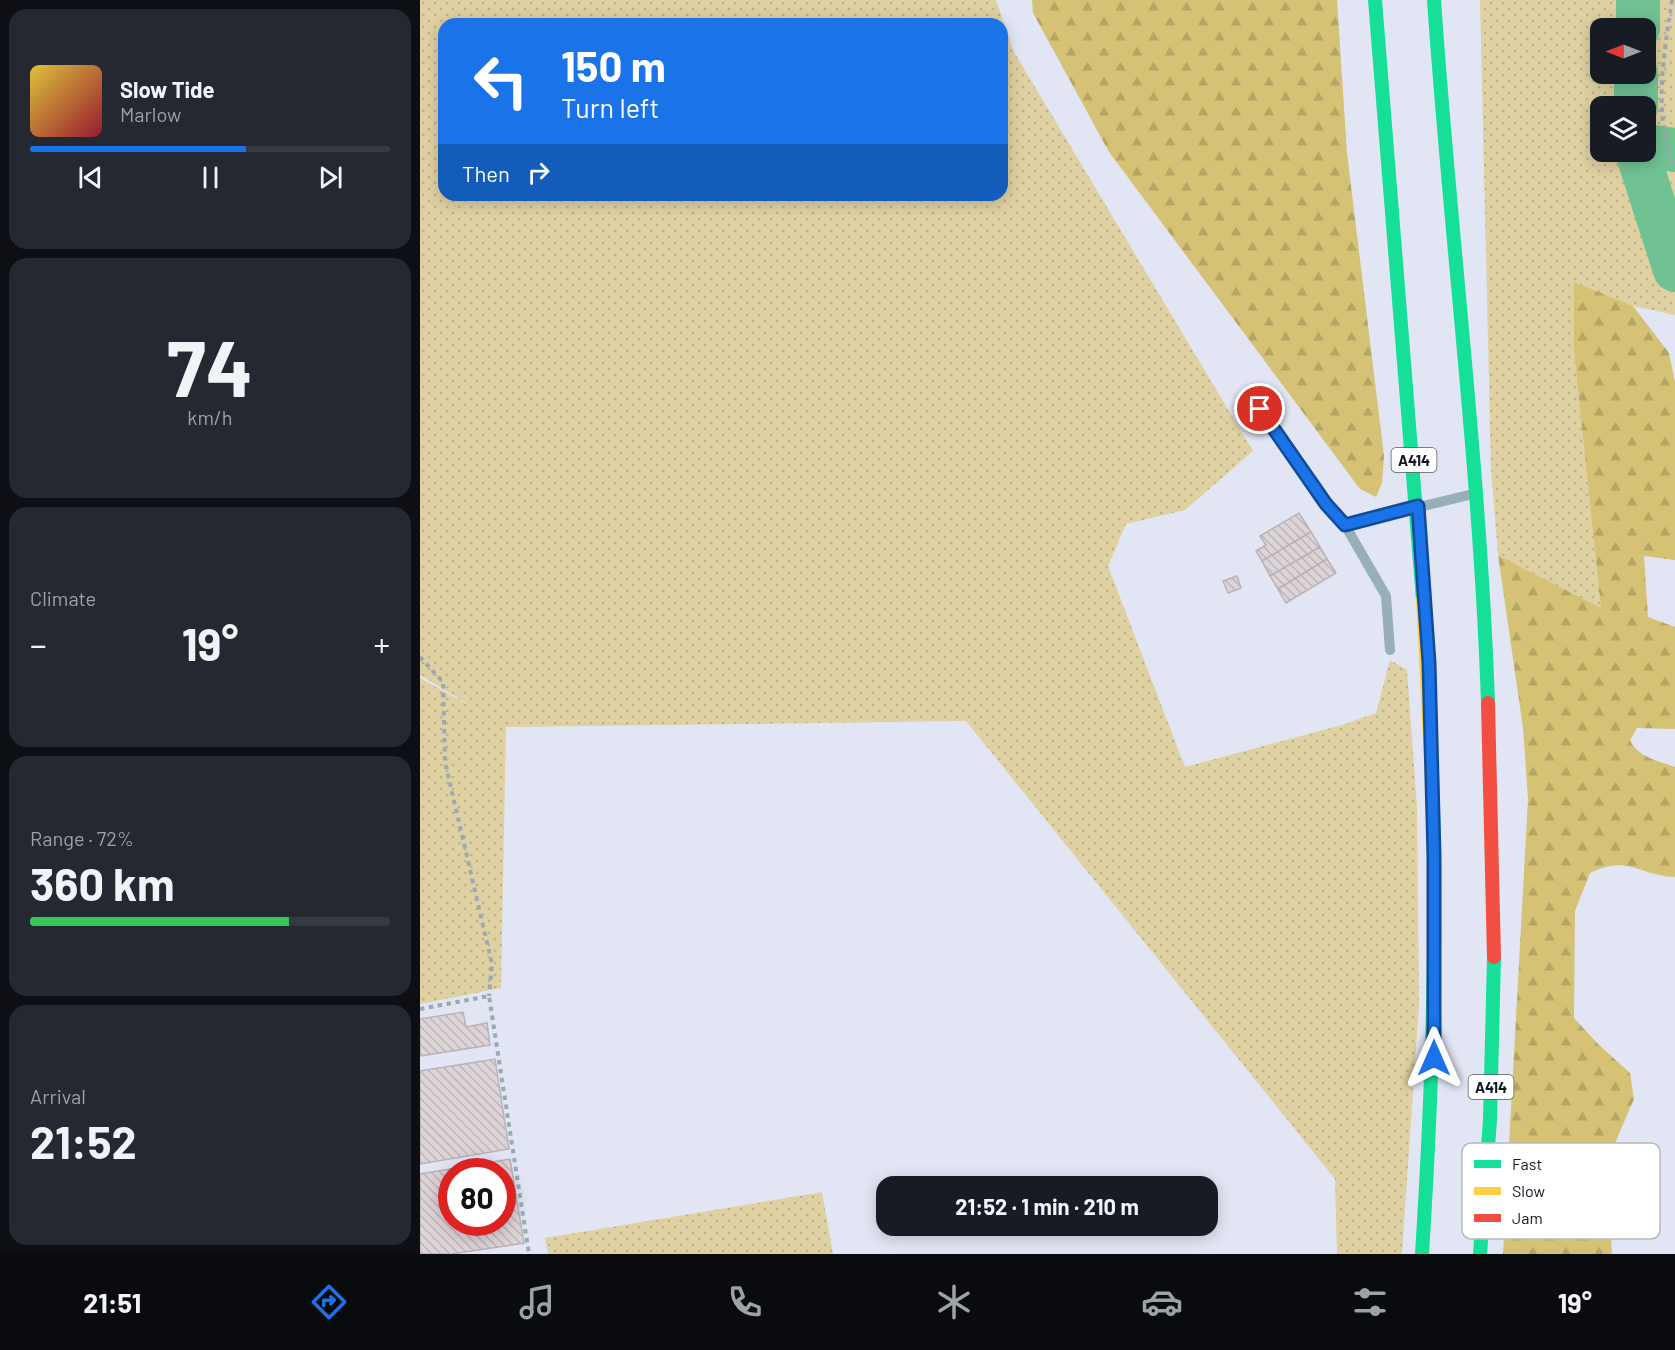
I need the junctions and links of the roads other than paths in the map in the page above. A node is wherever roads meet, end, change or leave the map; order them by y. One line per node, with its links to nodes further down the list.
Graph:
1 (1375, 0): 5 (highway, A414)
2 (1434, 0): 4 (highway, A414)
3 (1260, 409): 6 (lane)
4 (1476, 493): 5 (lane); 8 (highway, A414)
5 (1418, 506): 6 (lane); 10 (highway, A414)
6 (1345, 525): 7 (lane)
7 (1390, 650)
8 (1488, 1143)
9 (1481, 1239): 11 (highway, A414)
10 (1422, 1254)
11 (1480, 1254)

